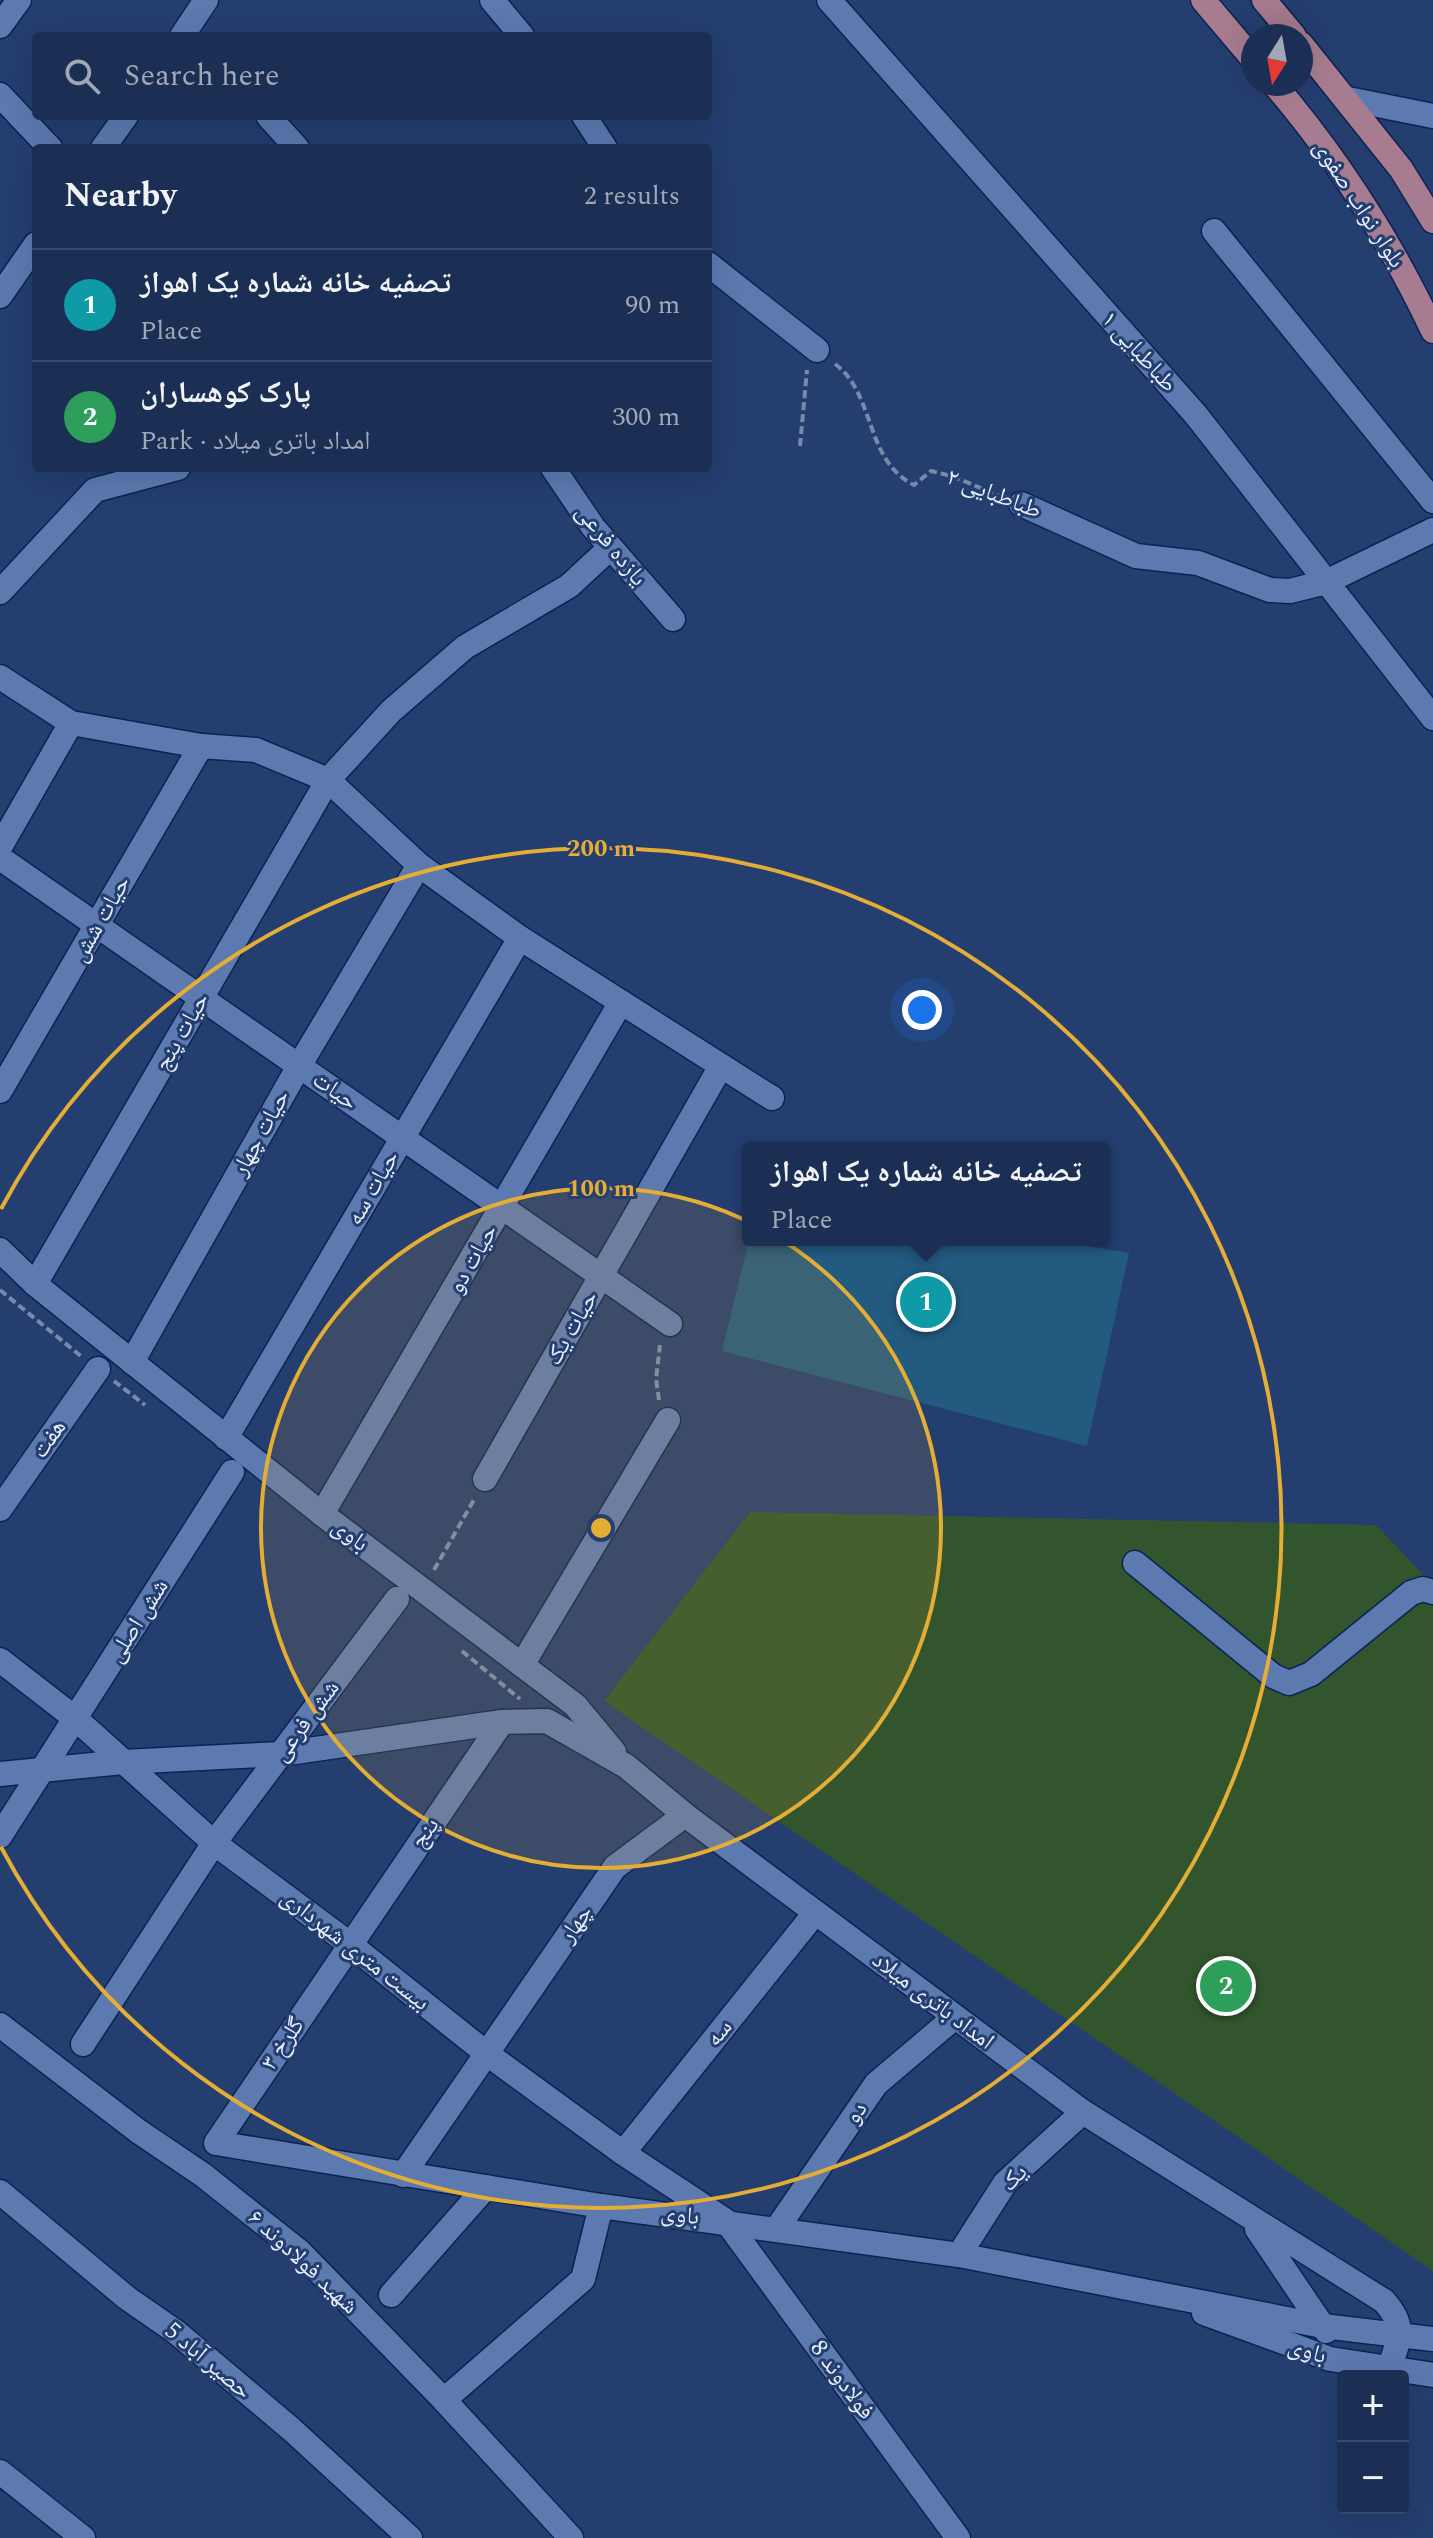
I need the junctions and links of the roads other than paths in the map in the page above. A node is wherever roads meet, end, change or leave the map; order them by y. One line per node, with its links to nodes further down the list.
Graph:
1 (19, 0): 8 (street)
2 (206, 0): 9 (street)
3 (492, 0): 10 (street)
4 (829, 0): 37 (street, طباطبایی ۱)
5 (1203, 0): 11 (main road)
6 (1264, 0): 7 (main road)
7 (1284, 24)
8 (0, 26)
9 (185, 32)
10 (519, 32)
11 (1241, 45)
12 (1313, 58): 15 (main road, بلوار نواب صفوی)
13 (0, 95): 20 (street)
14 (1283, 96): 29 (main road, بلوار نواب صفوی)
15 (1348, 99): 16 (street); 24 (main road, بلوار نواب صفوی)
16 (1433, 116)
17 (123, 120): 21 (street)
18 (272, 120): 22 (street)
19 (587, 120): 23 (street)
20 (46, 144)
21 (106, 144)
22 (293, 144)
23 (602, 144)
24 (1433, 221)
25 (1214, 231): 33 (street)
26 (32, 250): 28 (street)
27 (712, 267): 30 (street)
28 (0, 296)
29 (1433, 331)
30 (817, 350)
31 (163, 472): 38 (street)
32 (556, 472): 36 (street, یازده فرعی)
33 (1433, 501)
34 (1021, 504): 37 (street, طباطبایی ۲)
35 (1433, 530): 37 (street, طباطبایی ۲)
36 (610, 548): 39 (street, یازده فرعی); 44 (street, حیات پنج)
37 (1326, 582): 41 (street, طباطبایی ۱)
38 (0, 592)
39 (673, 619)
40 (0, 677): 42 (street)
41 (1433, 718)
42 (71, 723): 43 (street); 45 (street)
43 (201, 746): 44 (street); 48 (street, حیات شش)
44 (328, 780): 47 (street); 50 (street, حیات پنج)
45 (0, 847)
46 (0, 858): 48 (street, حیات)
47 (419, 865): 49 (street); 52 (street, حیات چهار)
48 (97, 925): 50 (street, حیات); 54 (street, حیات شش)
49 (520, 938): 51 (street); 56 (street, حیات سه)
50 (202, 998): 52 (street, حیات); 60 (street, حیات پنج)
51 (621, 1002): 53 (street); 57 (street, حیات دو)
52 (299, 1066): 56 (street, حیات); 62 (street, حیات چهار)
53 (721, 1066): 55 (street); 59 (street, حیات یک)
54 (0, 1091)
55 (772, 1098)
56 (402, 1137): 57 (street, حیات); 65 (street, حیات سه)
57 (503, 1207): 59 (street, حیات); 69 (street, حیات دو)
58 (0, 1250): 60 (street, باوی)
59 (601, 1276): 61 (street, حیات); 67 (street, حیات یک)
60 (35, 1284): 62 (street, باوی)
61 (670, 1324)
62 (132, 1362): 65 (street, باوی)
63 (98, 1369): 68 (street, هفت)
64 (668, 1420): 74 (street)
65 (226, 1438): 69 (street, باوی)
66 (232, 1472): 75 (street, شش اصلی)
67 (485, 1479)
68 (0, 1509)
69 (322, 1514): 74 (street, باوی)
70 (1135, 1563): 71 (street)
71 (1433, 1592)
72 (397, 1599): 77 (street, شش فرعی)
73 (0, 1660): 75 (street, بیست متری شهرداری)
74 (522, 1665): 79 (street, باوی)
75 (76, 1719): 78 (street, بیست متری شهرداری); 80 (street, شش اصلی)
76 (502, 1722): 77 (street); 79 (street); 86 (street, پنج)
77 (281, 1754): 78 (street); 84 (street, شش فرعی)
78 (123, 1762): 80 (street); 84 (street, بیست متری شهرداری)
79 (626, 1766): 82 (street, امداد باتری میلاد)
80 (44, 1770): 81 (street); 83 (street, شش اصلی)
81 (0, 1774)
82 (685, 1815): 85 (street, امداد باتری میلاد); 90 (street, چهار)
83 (0, 1836)
84 (214, 1843): 86 (street, بیست متری شهرداری); 89 (street, شش فرعی)
85 (815, 1913): 87 (street, امداد باتری میلاد); 93 (street, سه)
86 (351, 1945): 90 (street, بیست متری شهرداری); 92 (street, گلرخ ۳)
87 (955, 2017): 91 (street, امداد باتری میلاد); 100 (street, دو)
88 (0, 2025): 110 (street, شهید فولادوند ۶)
89 (83, 2044)
90 (486, 2053): 93 (street, بیست متری شهرداری); 94 (street, چهار)
91 (1083, 2112): 99 (street, امداد باتری میلاد); 101 (street, یک)
92 (216, 2143): 94 (street, باوی)
93 (623, 2153): 98 (street, بیست متری شهرداری)
94 (403, 2175): 95 (street, باوی)
95 (486, 2187): 97 (street, باوی); 103 (street)
96 (0, 2192): 113 (street, حصیر آباد 5)
97 (601, 2206): 98 (street, باوی); 110 (street)
98 (726, 2221): 100 (street, باوی); 115 (street, فولادوند 8)
99 (1251, 2221): 104 (street, امداد باتری میلاد); 105 (street, امداد باتری میلاد)
100 (778, 2227): 101 (street, باوی)
101 (959, 2255): 102 (street, باوی)
102 (1143, 2288): 104 (street, باوی); 107 (street, باوی)
103 (391, 2295)
104 (1323, 2326): 105 (street, باوی); 107 (street, امداد باتری میلاد)
105 (1400, 2335): 106 (street, باوی); 108 (street)
106 (1433, 2339)
107 (1344, 2362): 108 (street, باوی)
108 (1389, 2369): 109 (street, باوی)
109 (1433, 2375)
110 (444, 2400): 114 (street, شهید فولادوند ۶)
111 (0, 2472): 112 (street)
112 (83, 2538)
113 (410, 2538)
114 (571, 2538)
115 (958, 2538)

